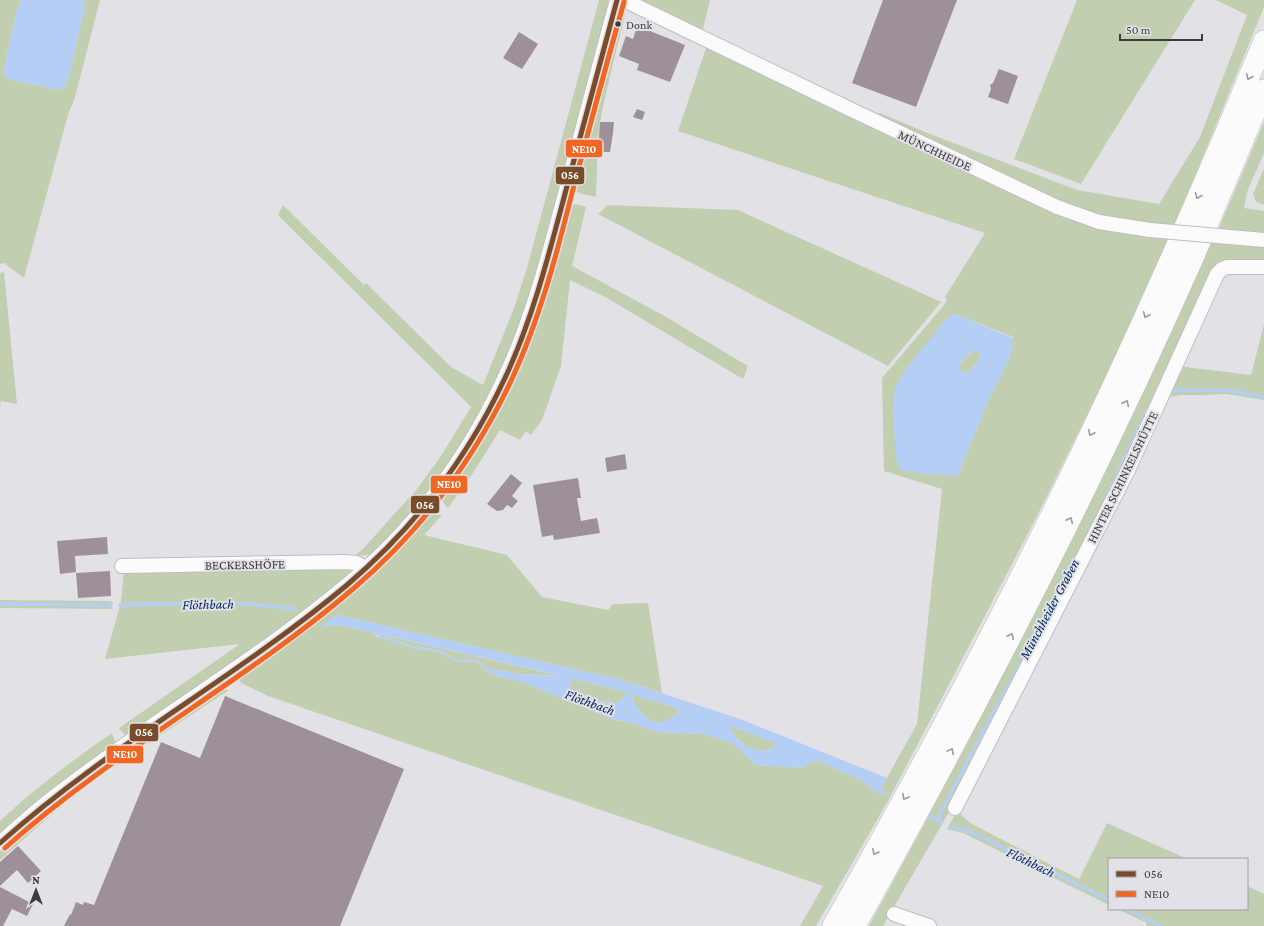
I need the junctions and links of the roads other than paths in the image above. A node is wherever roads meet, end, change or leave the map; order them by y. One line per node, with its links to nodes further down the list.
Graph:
1 (617, 0): 8 (street)
2 (624, 0): 5 (street, MÜNCHHEIDE, bridge)
3 (1264, 41): 9 (highway, one-way to 9)
4 (1264, 90): 9 (highway, one-way to 4)
5 (1264, 240)
6 (1264, 267): 10 (street, HINTER SCHINKELSHÜTTE)
7 (122, 566): 8 (street, BECKERSHÖFE)
8 (366, 568): 12 (street)
9 (924, 781): 11 (highway)
10 (955, 808)
11 (903, 821): 14 (highway, one-way to 14); 15 (highway)
12 (0, 843)
13 (894, 914): 16 (street)
14 (833, 926)
15 (855, 926)
16 (929, 926)

